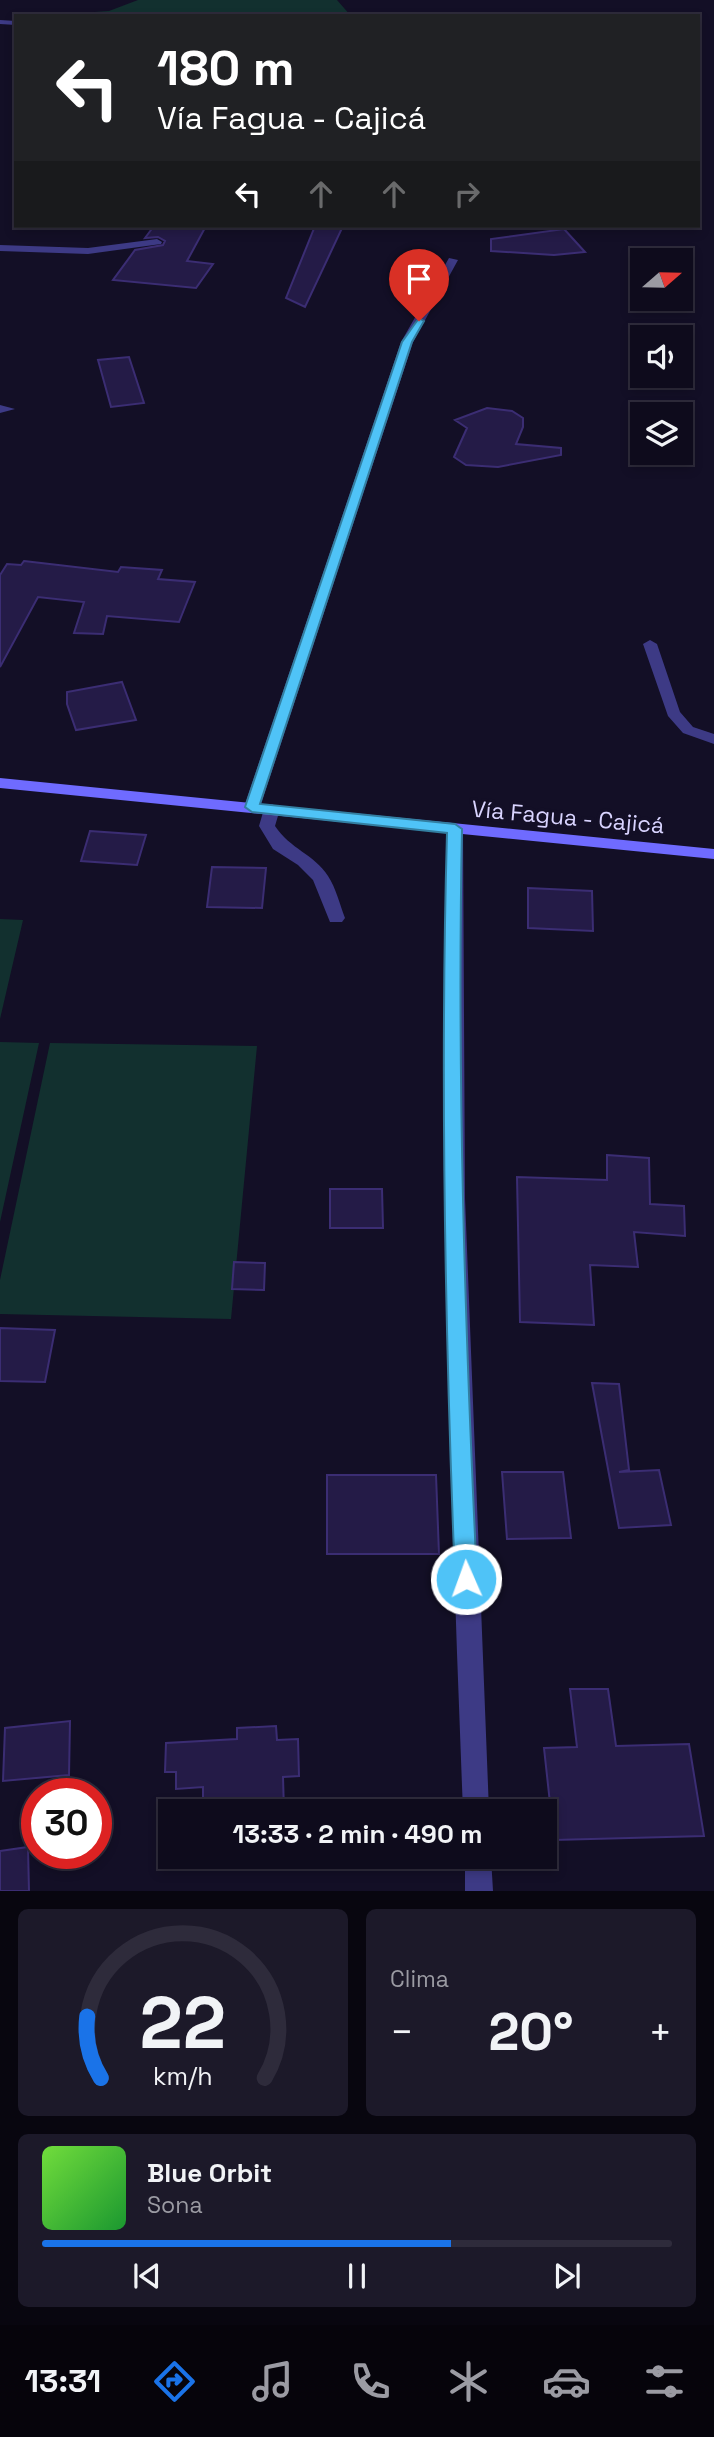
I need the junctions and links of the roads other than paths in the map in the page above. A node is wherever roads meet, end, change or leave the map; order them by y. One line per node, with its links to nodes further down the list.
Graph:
1 (157, 242): 2 (street)
2 (0, 248)
3 (453, 260): 7 (street)
4 (650, 644): 5 (street)
5 (714, 739)
6 (0, 783): 7 (street, Vía Fagua - Cajicá)
7 (252, 807): 8 (street, Vía Fagua - Cajicá)
8 (272, 809): 9 (street, Vía Fagua - Cajicá); 11 (street)
9 (455, 829): 10 (street, Vía Fagua - Cajicá); 12 (street)
10 (714, 854)
11 (337, 918)
12 (475, 1799)
13 (478, 1869): 14 (street)
14 (479, 1891)

